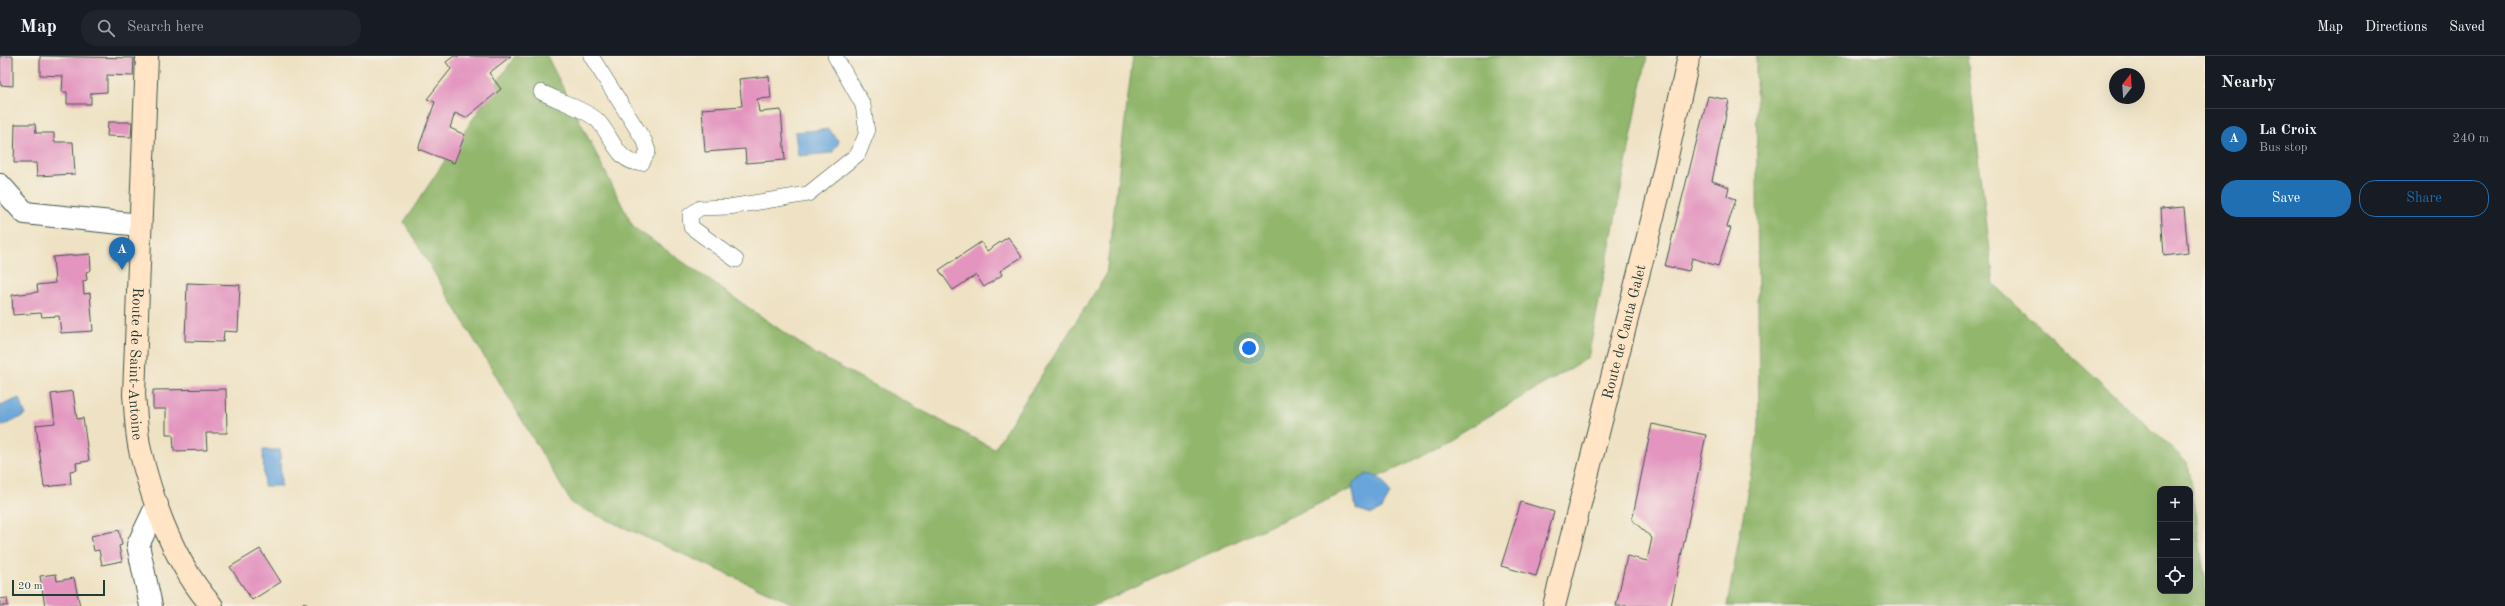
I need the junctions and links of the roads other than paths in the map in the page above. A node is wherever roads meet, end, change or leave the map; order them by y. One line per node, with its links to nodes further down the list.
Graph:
1 (147, 56): 7 (street, Route de Saint-Antoine)
2 (591, 56): 5 (lane)
3 (835, 56): 8 (lane)
4 (1689, 56): 12 (street, Route de Canta Galet)
5 (541, 92)
6 (0, 185): 7 (street)
7 (140, 225): 9 (street, Route de Saint-Antoine)
8 (736, 260)
9 (157, 505): 10 (street); 11 (street, Route de Saint-Antoine)
10 (150, 606)
11 (212, 606)
12 (1554, 606)

